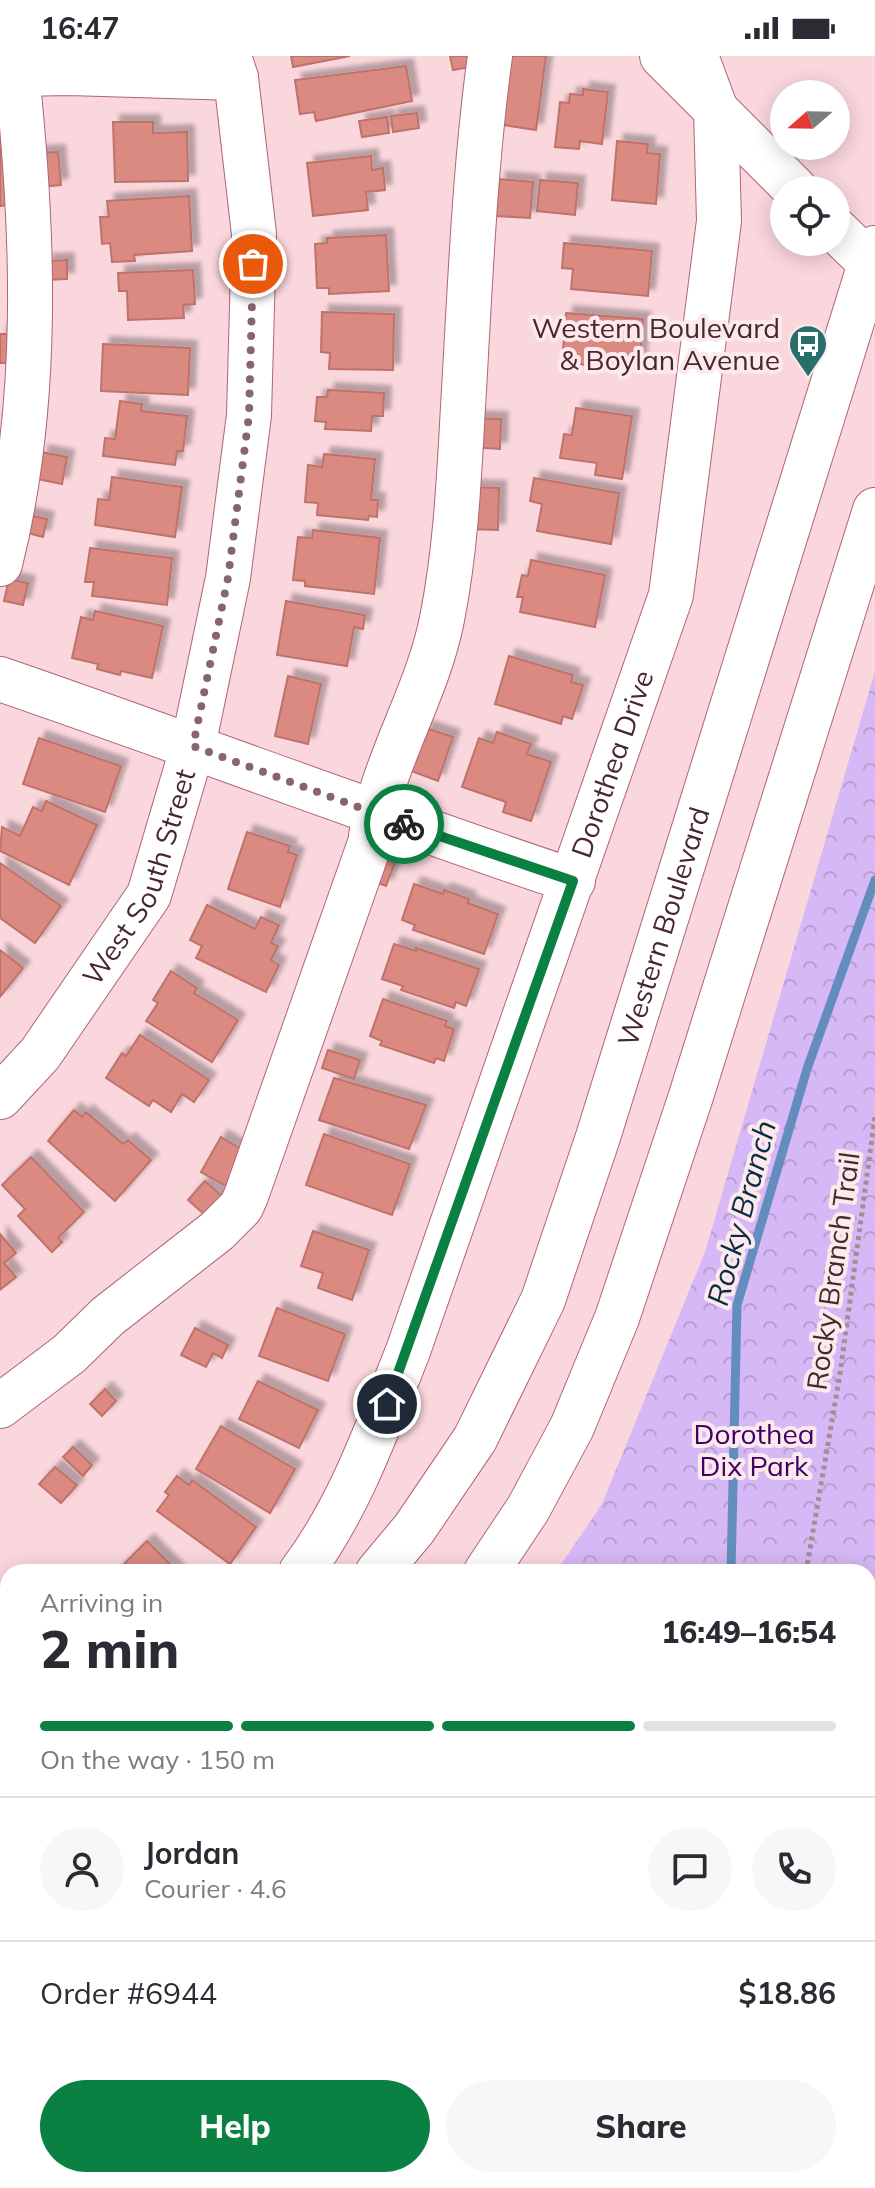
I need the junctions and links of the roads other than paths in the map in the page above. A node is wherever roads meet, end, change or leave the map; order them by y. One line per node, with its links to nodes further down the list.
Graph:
1 (490, 56): 14 (street)
2 (662, 56): 6 (street)
3 (696, 56): 6 (street, Dorothea Drive)
4 (233, 67): 5 (street); 13 (street, West South Street)
5 (9, 75): 11 (street)
6 (716, 110): 7 (street); 15 (street, Dorothea Drive)
7 (782, 176)
8 (850, 241): 9 (street)
9 (873, 260): 19 (street, Western Boulevard)
10 (875, 510): 20 (street)
11 (0, 564)
12 (0, 679): 13 (street)
13 (193, 746): 14 (street); 16 (street, West South Street)
14 (373, 814): 15 (street); 17 (street)
15 (573, 881): 18 (street, Dorothea Drive)
16 (0, 1097)
17 (0, 1406)
18 (306, 1564)
19 (385, 1564)
20 (491, 1564)

